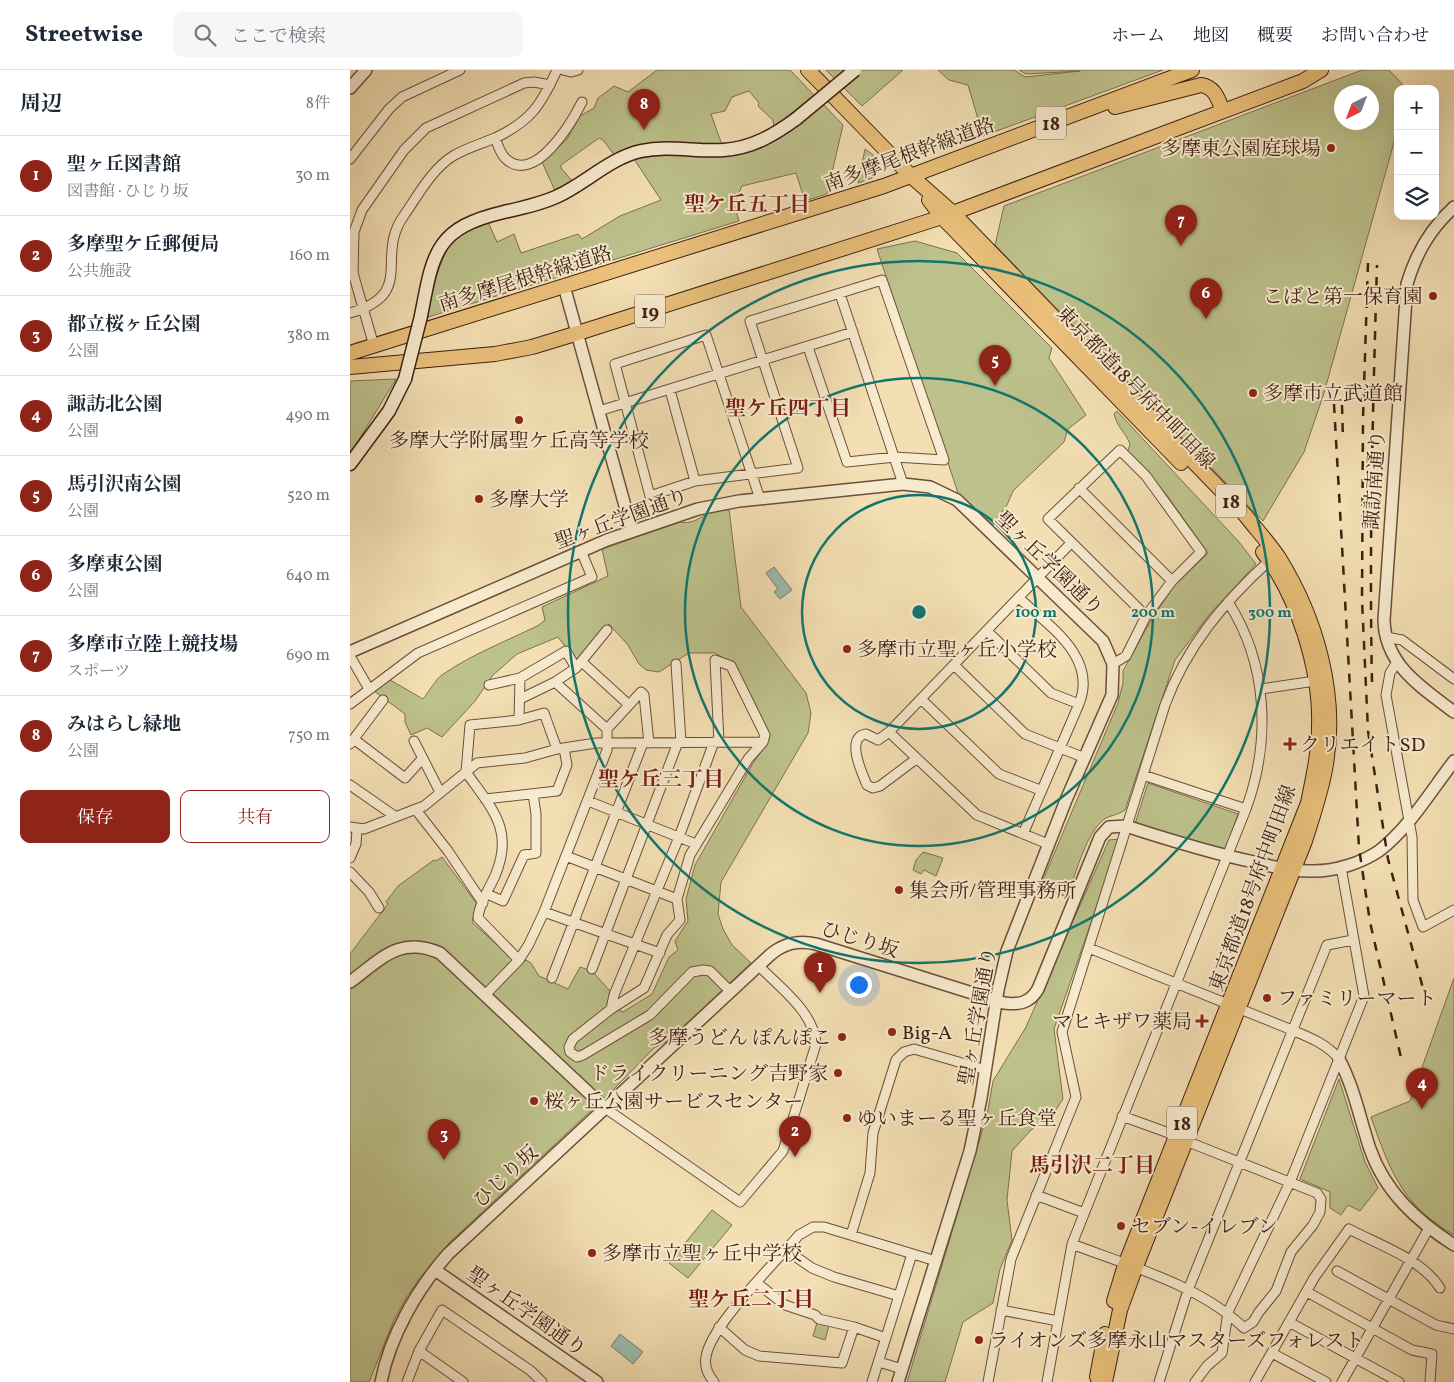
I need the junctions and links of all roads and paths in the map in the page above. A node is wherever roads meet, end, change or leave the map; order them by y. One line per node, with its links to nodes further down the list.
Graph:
1 (366, 70): 11 (street)
2 (460, 70): 16 (street)
3 (557, 70): 10 (street)
4 (563, 70): 5 (street)
5 (578, 70)
6 (808, 70): 17 (main road)
7 (855, 70): 36 (main road, bridge)
8 (1192, 70): 14 (main road, 南多摩尾根幹線道路 / 18)
9 (1321, 70): 13 (main road, 18)
10 (550, 85): 15 (street); 22 (street)
11 (350, 88)
12 (582, 102): 15 (street)
13 (1223, 111): 14 (main road); 19 (main road, 18)
14 (1065, 118): 17 (main road, 南多摩尾根幹線道路 / 18)
15 (494, 138): 22 (street)
16 (350, 160)
17 (911, 176): 19 (main road); 20 (main road, 南多摩尾根幹線道路 / 19)
18 (1454, 207): 53 (street, 諏訪南通り)
19 (947, 215): 25 (main road, 19); 45 (main road, 東京都道18号府中町田線 / 18); 116 (main road, 東京都道18号府中町田線 / 18)
20 (564, 286): 25 (street); 26 (main road, 南多摩尾根幹線道路 / 19)
21 (840, 294): 24 (street); 29 (street); 35 (street)
22 (363, 309): 23 (street); 26 (street)
23 (350, 313)
24 (852, 332): 27 (street); 35 (street)
25 (578, 333): 30 (main road, 19); 34 (street)
26 (374, 346): 28 (main road, 南多摩尾根幹線道路 / 19)
27 (808, 347): 29 (street); 35 (street)
28 (350, 353)
29 (763, 360): 31 (street); 37 (street)
30 (350, 367)
31 (719, 374): 32 (street); 33 (street); 37 (street)
32 (670, 390): 33 (street); 38 (street)
33 (626, 403): 34 (street); 38 (street)
34 (599, 411): 42 (street)
35 (895, 457): 39 (street)
36 (350, 464)
37 (752, 472): 38 (street); 41 (street)
38 (695, 481)
39 (903, 484): 41 (street, 聖ヶ丘学園通り); 46 (street, 聖ヶ丘学園通り)
40 (1080, 488): 43 (street); 47 (street); 47 (street)
41 (760, 499): 42 (street, 聖ヶ丘学園通り)
42 (632, 531): 44 (street, 聖ヶ丘学園通り)
43 (1071, 544): 46 (street); 50 (street)
44 (581, 551): 54 (street, 聖ヶ丘学園通り); 66 (street)
45 (1269, 561): 49 (street); 63 (main road, 東京都道18号府中町田線 / 18)
46 (1039, 578): 48 (street); 58 (street, 聖ヶ丘学園通り)
47 (1172, 581): 50 (street)
48 (1019, 598): 52 (street); 73 (street)
49 (1228, 602): 67 (street); 92 (street)
50 (1146, 616): 58 (street)
51 (606, 630): 59 (street)
52 (987, 631): 60 (street); 73 (street)
53 (1386, 637): 56 (street, 諏訪南通り); 62 (street)
54 (350, 652)
55 (350, 656): 66 (street)
56 (1396, 662): 74 (street, 諏訪南通り); 103 (street)
57 (676, 664): 80 (street)
58 (1113, 664): 87 (street, 聖ヶ丘学園通り)
59 (579, 665): 61 (street); 64 (street); 72 (street)
60 (954, 665): 69 (street); 85 (street)
61 (520, 678): 65 (street); 68 (street)
62 (1454, 679)
63 (1315, 681): 67 (street); 116 (main road, 東京都道18号府中町田線 / 18)
64 (555, 682): 68 (street); 76 (street)
65 (489, 685)
66 (370, 689): 71 (street)
67 (1261, 689): 99 (street)
68 (520, 699): 75 (street)
69 (921, 699): 77 (street); 94 (street)
70 (383, 700): 78 (street)
71 (350, 704)
72 (628, 704): 76 (street); 84 (street)
73 (1080, 704): 85 (street)
74 (1454, 712)
75 (519, 720): 86 (street); 91 (street)
76 (607, 729): 83 (street)
77 (889, 732): 89 (street); 89 (street)
78 (352, 742): 88 (street)
79 (414, 742): 88 (street)
80 (680, 742): 81 (street); 84 (street); 104 (street)
81 (716, 742): 82 (street); 82 (street); 108 (street)
82 (763, 742): 109 (street)
83 (609, 743): 84 (street); 86 (street); 98 (street)
84 (646, 743): 101 (street)
85 (1059, 747): 87 (street); 94 (street)
86 (560, 748): 91 (street); 96 (street)
87 (1085, 758): 110 (street, 聖ヶ丘学園通り)
88 (422, 759): 95 (street)
89 (916, 759): 107 (street)
90 (1453, 764): 103 (street)
91 (466, 772): 95 (street); 97 (street)
92 (1143, 775): 99 (street); 105 (street)
93 (350, 785): 102 (street)
94 (1040, 790): 107 (street)
95 (440, 792): 100 (street)
96 (533, 794): 97 (street); 120 (street)
97 (485, 799): 120 (street)
98 (588, 801): 101 (street); 111 (street)
99 (1246, 809): 112 (street)
100 (416, 810): 102 (street); 120 (street)
101 (617, 813): 104 (street); 114 (street)
102 (396, 817): 106 (street)
103 (1409, 819): 115 (street); 123 (street)
104 (648, 825): 108 (street); 118 (street)
105 (1126, 826): 112 (street); 129 (street); 139 (street, ひじり坂)
106 (353, 828): 113 (street)
107 (1023, 834): 110 (street)
108 (679, 837): 109 (street); 119 (street)
109 (696, 844): 121 (street)
110 (1048, 844): 139 (street, 聖ヶ丘学園通り)
111 (566, 856): 114 (street); 124 (street)
112 (1226, 856): 116 (street); 136 (street)
113 (350, 858)
114 (596, 868): 118 (street); 125 (street)
115 (1341, 868): 116 (street); 127 (street)
116 (1289, 869): 140 (main road, 東京都道18号府中町田線 / 18)
117 (350, 872): 122 (street)
118 (626, 880): 119 (street); 126 (street)
119 (657, 892): 121 (street); 128 (street)
120 (485, 898): 131 (street)
121 (677, 899): 130 (street)
122 (380, 908)
123 (1454, 910)
124 (544, 912): 125 (street); 131 (street)
125 (574, 923): 126 (street); 134 (street)
126 (606, 934): 128 (street); 133 (street)
127 (1353, 940): 142 (street); 143 (street)
128 (636, 945): 130 (street); 141 (street)
129 (1089, 948): 136 (street); 150 (street)
130 (660, 953): 141 (street)
131 (519, 960): 138 (street)
132 (759, 966): 137 (street, ひじり坂); 139 (street, ひじり坂); 145 (street)
133 (592, 969)
134 (552, 978)
135 (350, 982): 138 (street)
136 (1176, 984): 140 (street); 146 (street)
137 (731, 992): 141 (street); 145 (street, ひじり坂)
138 (485, 995): 145 (street)
139 (996, 1001): 144 (street, 聖ヶ丘学園通り)
140 (1234, 1007): 142 (street); 147 (main road, 東京都道18号府中町田線 / 18)
141 (611, 1009)
142 (1292, 1030): 143 (street); 148 (street)
143 (1339, 1059): 149 (street); 152 (street)
144 (986, 1070): 153 (street); 158 (street, 聖ヶ丘学園通り)
145 (606, 1108): 161 (street, ひじり坂)
146 (1122, 1116): 147 (street); 151 (street)
147 (1182, 1138): 148 (street); 160 (main road, 東京都道18号府中町田線 / 18)
148 (1239, 1162): 149 (street); 165 (street)
149 (1290, 1182): 170 (street); 170 (street)
150 (1036, 1195): 151 (street); 169 (street)
151 (1084, 1213): 154 (street)
152 (1429, 1228): 155 (street); 159 (street)
153 (852, 1235): 156 (street); 157 (street)
154 (1072, 1244): 160 (street); 171 (street)
155 (1454, 1245)
156 (786, 1250): 163 (street); 167 (street)
157 (912, 1254): 158 (street); 167 (street)
158 (936, 1261): 182 (street, 聖ヶ丘学園通り)
159 (1409, 1261): 164 (street); 166 (street); 168 (street)
160 (1130, 1267): 165 (street); 194 (main road, 東京都道18号府中町田線 / 18); 195 (main road, 東京都道18号府中町田線 / 18)
161 (436, 1270): 183 (street, 聖ヶ丘学園通り); 184 (street, ひじり坂)
162 (1337, 1271): 168 (street)
163 (758, 1283): 173 (street); 174 (street)
164 (1440, 1288)
165 (1188, 1290): 170 (street); 196 (street)
166 (1307, 1292): 172 (street); 175 (street)
167 (899, 1296): 177 (street)
168 (1388, 1298): 175 (street); 176 (street)
169 (1002, 1310): 171 (street); 192 (street)
170 (1228, 1312): 197 (street)
171 (1058, 1321): 193 (street)
172 (1289, 1322): 179 (street); 180 (street)
173 (719, 1327): 174 (street); 189 (street)
174 (854, 1327): 177 (street)
175 (1372, 1328): 180 (street); 202 (street)
176 (1454, 1329)
177 (886, 1338): 181 (street)
178 (419, 1351): 185 (street); 186 (street); 187 (street)
179 (1272, 1353): 198 (street); 199 (street)
180 (1355, 1359): 200 (street); 201 (street)
181 (878, 1362): 182 (street); 190 (street)
182 (902, 1369): 191 (street, 聖ヶ丘学園通り)
183 (583, 1378): 188 (street, 聖ヶ丘学園通り)
184 (381, 1382)
185 (407, 1382)
186 (463, 1382)
187 (542, 1382)
188 (597, 1382)
189 (714, 1382)
190 (872, 1382)
191 (898, 1382)
192 (988, 1382)
193 (1046, 1382)
194 (1096, 1382)
195 (1105, 1382)
196 (1159, 1382)
197 (1196, 1382)
198 (1255, 1382)
199 (1326, 1382)
200 (1342, 1382)
201 (1399, 1382)
202 (1430, 1382)

